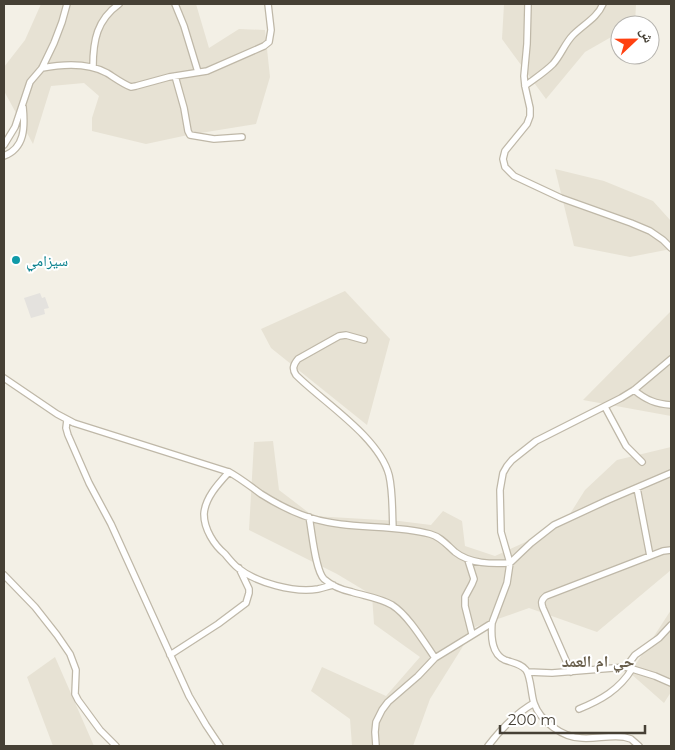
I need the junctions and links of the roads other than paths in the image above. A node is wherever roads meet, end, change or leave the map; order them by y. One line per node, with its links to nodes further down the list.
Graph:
1 (66, 4): 8 (street)
2 (119, 4): 7 (street)
3 (175, 4): 9 (street)
4 (268, 4): 9 (street)
5 (528, 4): 11 (street)
6 (603, 4): 11 (street)
7 (93, 67): 8 (street); 10 (street)
8 (42, 68): 12 (street)
9 (198, 72): 10 (street)
10 (175, 76): 13 (street)
11 (525, 86): 16 (street)
12 (23, 102): 14 (street); 15 (street)
13 (242, 137)
14 (4, 145)
15 (4, 156)
16 (671, 248)
17 (364, 340): 29 (street)
18 (671, 359): 20 (street)
19 (4, 378): 23 (street)
20 (634, 390): 21 (street); 22 (street)
21 (671, 405)
22 (605, 407): 24 (street); 33 (street)
23 (67, 420): 25 (street); 40 (street)
24 (642, 462)
25 (229, 472): 28 (street); 34 (street)
26 (671, 473): 27 (street)
27 (637, 488): 31 (street); 33 (street)
28 (309, 517): 29 (street); 36 (street)
29 (393, 528): 32 (street)
30 (671, 550): 31 (street)
31 (650, 556): 44 (street)
32 (468, 560): 33 (street); 39 (street)
33 (510, 563): 37 (street)
34 (239, 568): 36 (street); 40 (street)
35 (4, 575): 48 (street)
36 (333, 585): 41 (street)
37 (492, 623): 39 (street); 43 (street)
38 (671, 626): 42 (street)
39 (472, 634): 41 (street)
40 (170, 655): 49 (street)
41 (436, 658): 50 (street)
42 (629, 668): 44 (street); 45 (street); 47 (street)
43 (528, 672): 44 (street); 46 (street)
44 (571, 672)
45 (671, 682)
46 (534, 703): 51 (street); 52 (street)
47 (579, 709)
48 (116, 746)
49 (220, 746)
50 (376, 746)
51 (488, 746)
52 (639, 746)

